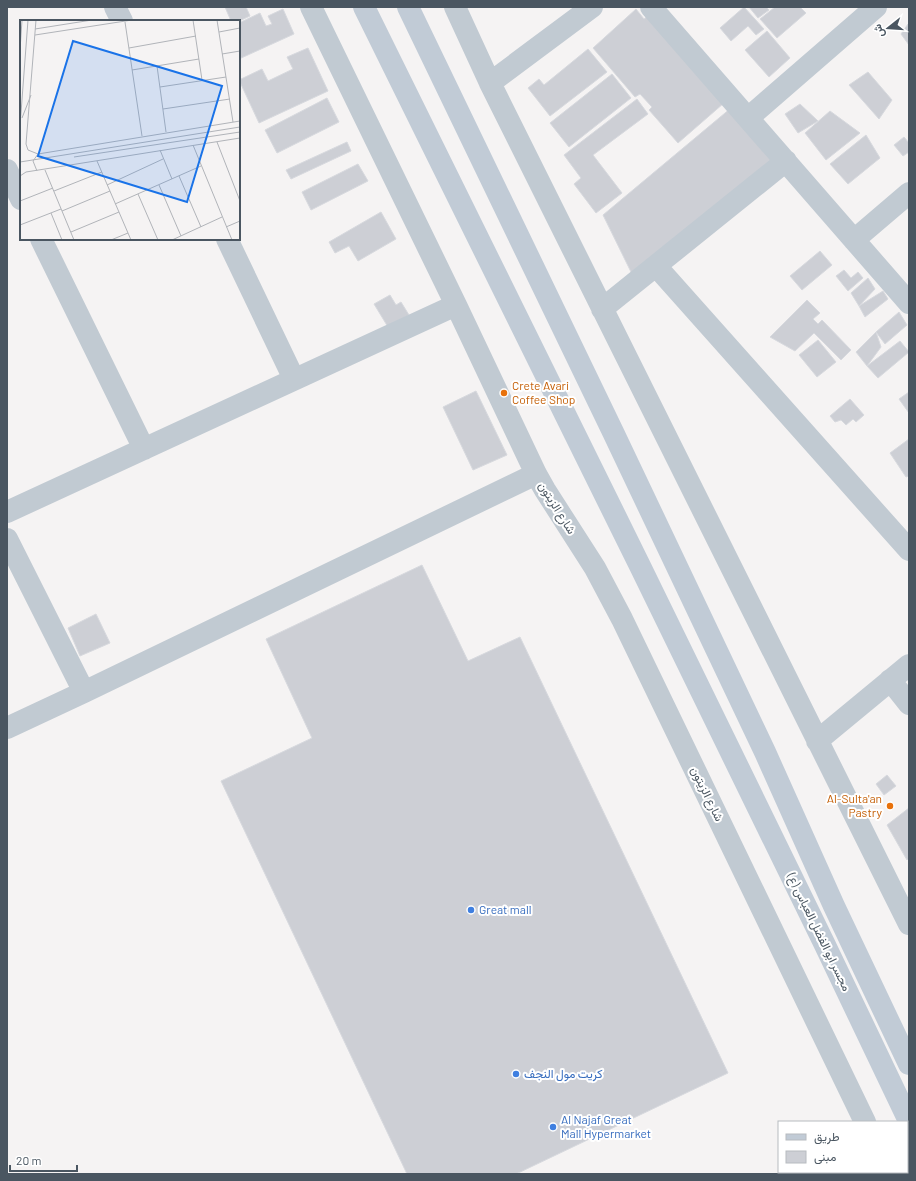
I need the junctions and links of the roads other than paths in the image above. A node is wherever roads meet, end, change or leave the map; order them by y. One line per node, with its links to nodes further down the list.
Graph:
1 (115, 7): 9 (street)
2 (311, 7): 21 (street, شارع الزيتون)
3 (364, 7): 38 (main road, مجسر ابو الفضل العباس (ع))
4 (408, 7): 36 (main road, مجسر ابو الفضل العباس (ع))
5 (455, 7): 10 (street)
6 (592, 7): 10 (street)
7 (651, 7): 11 (street)
8 (876, 7): 11 (street)
9 (122, 20)
10 (490, 83): 22 (street)
11 (748, 118): 12 (street)
12 (786, 161): 18 (street); 19 (street)
13 (7, 170): 15 (street)
14 (909, 193): 18 (street)
15 (20, 197)
16 (41, 240): 24 (street)
17 (227, 240): 23 (street)
18 (854, 240): 20 (street)
19 (656, 266): 22 (street); 28 (street)
20 (909, 303)
21 (456, 305): 23 (street); 25 (street, شارع الزيتون)
22 (602, 309): 34 (street)
23 (294, 380): 24 (street)
24 (144, 449): 26 (street)
25 (536, 474): 31 (street); 37 (street, شارع الزيتون)
26 (7, 512)
27 (7, 539): 31 (street)
28 (909, 550)
29 (909, 664): 30 (street)
30 (890, 680): 32 (street); 34 (street)
31 (84, 692): 33 (street)
32 (909, 704)
33 (7, 728)
34 (817, 741): 35 (street)
35 (909, 924)
36 (905, 1056)
37 (865, 1121)
38 (909, 1121)

